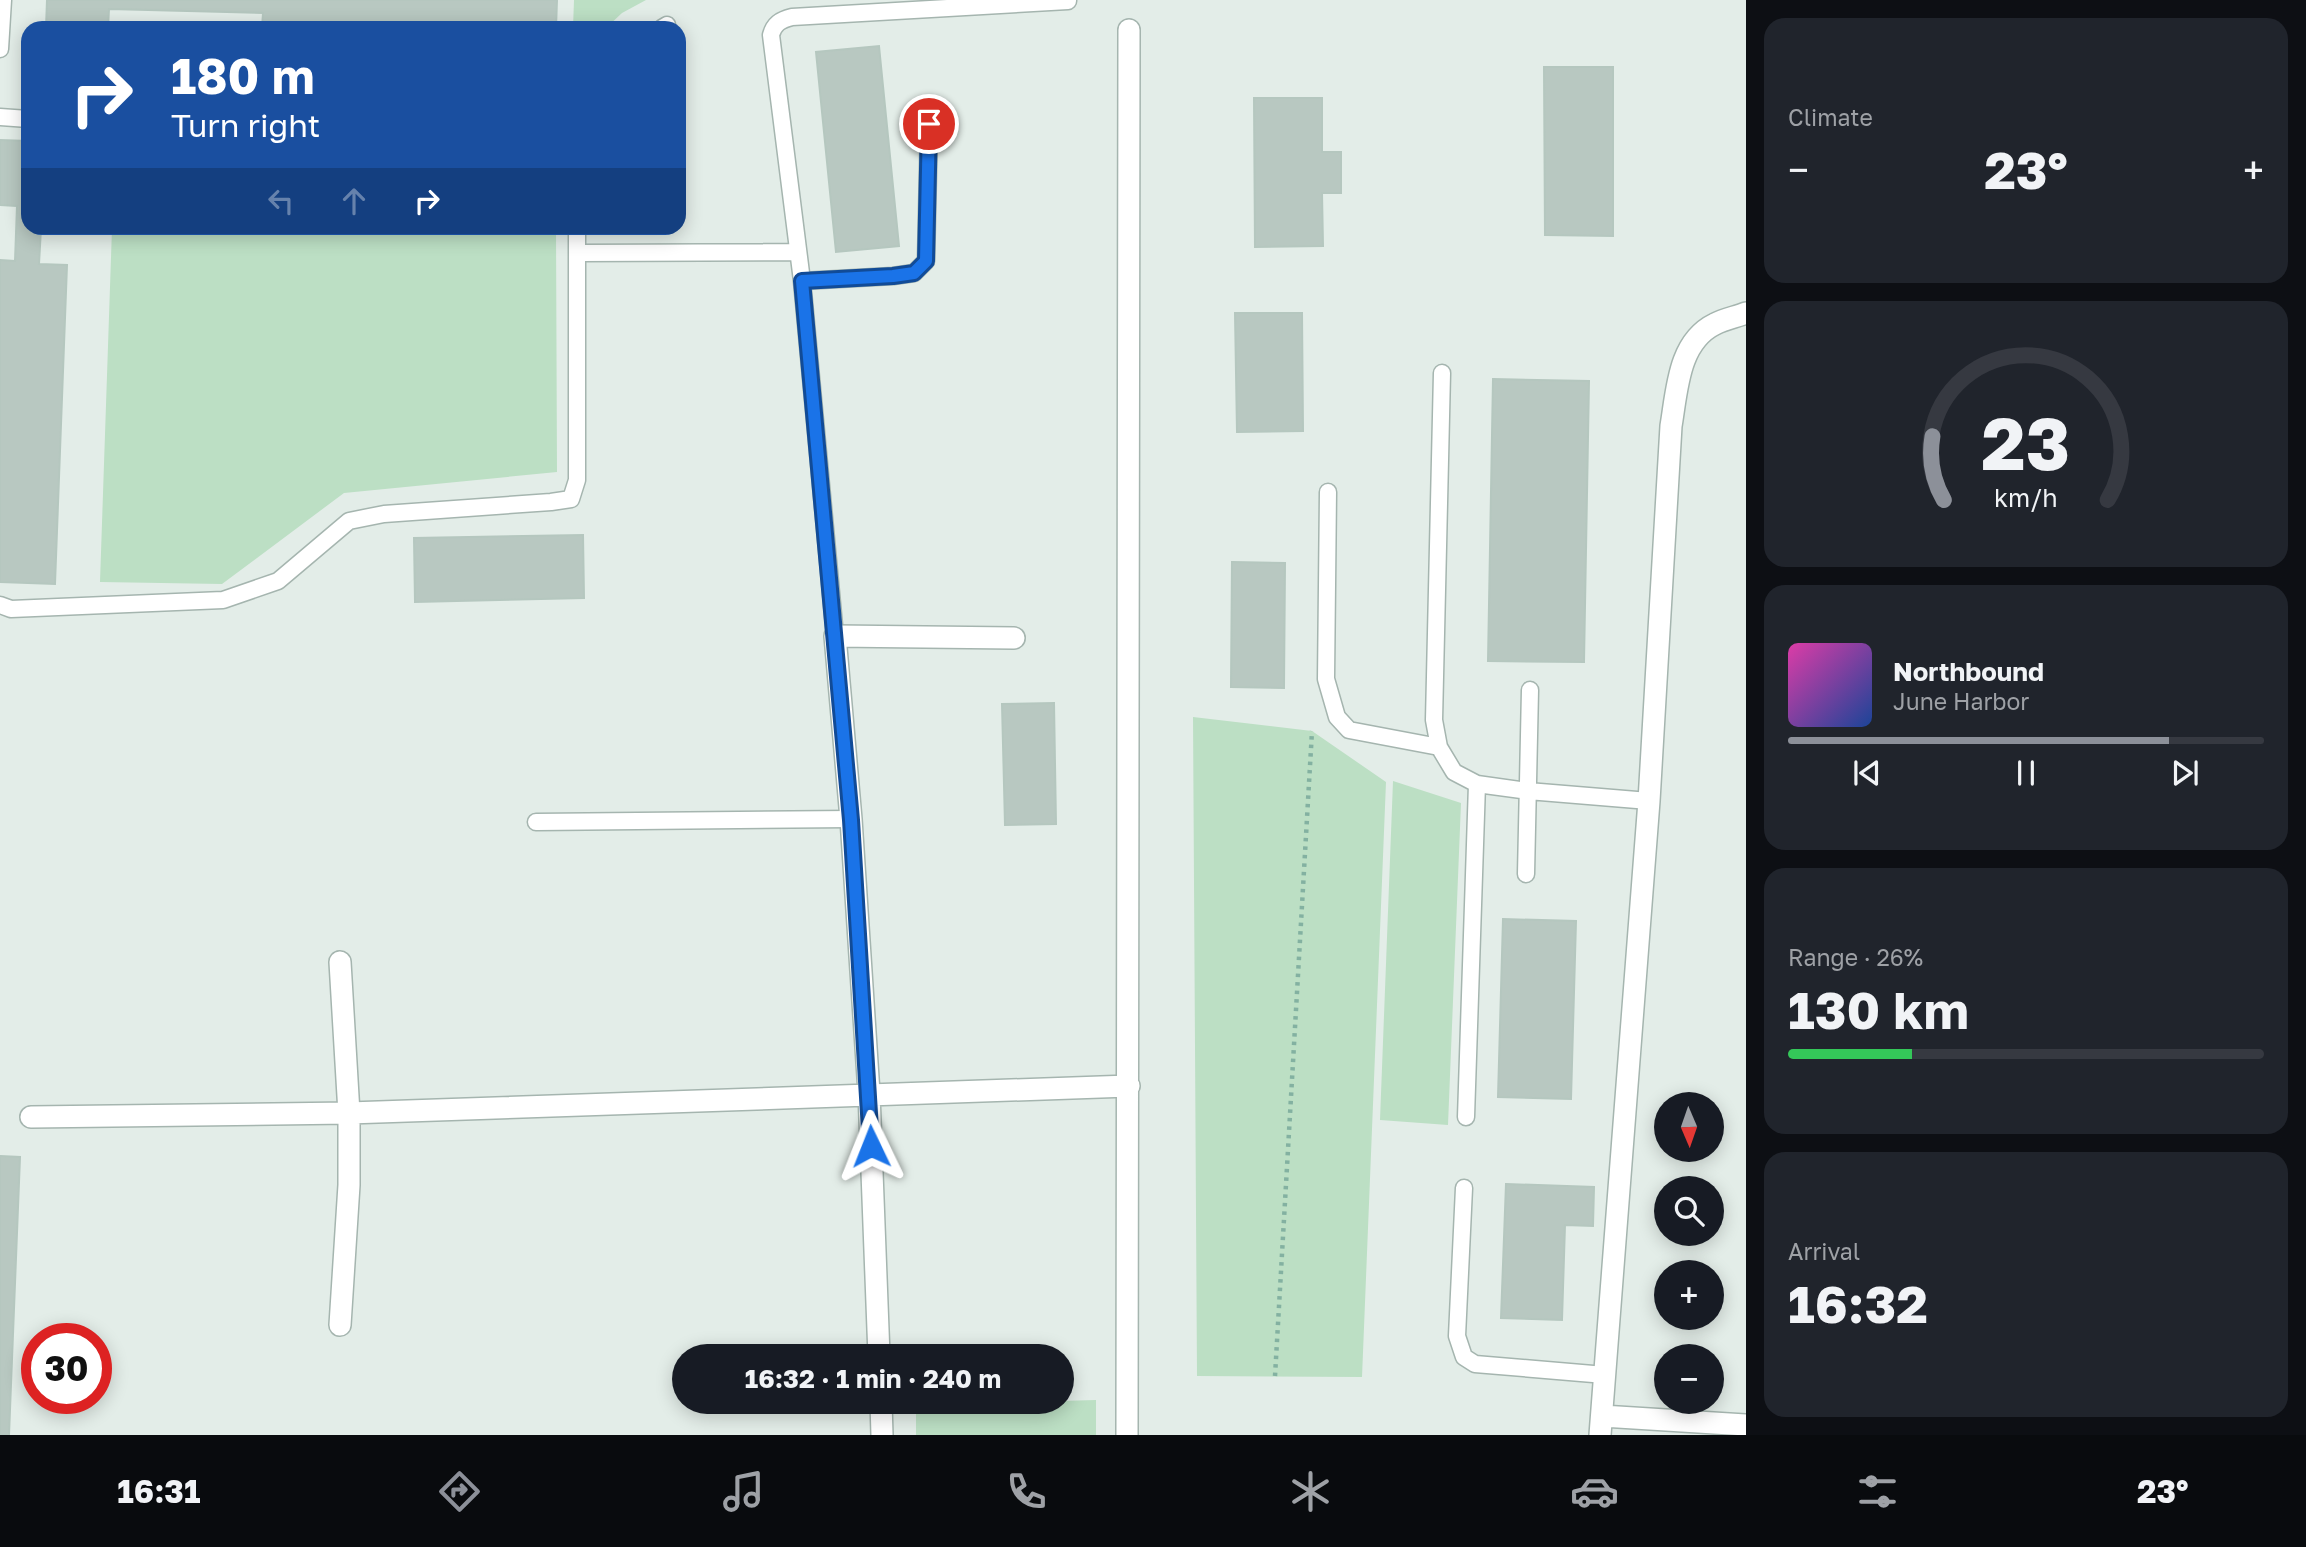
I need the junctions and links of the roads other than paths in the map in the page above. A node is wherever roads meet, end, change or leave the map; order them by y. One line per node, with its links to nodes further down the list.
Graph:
1 (3, 0): 4 (lane)
2 (1068, 1): 9 (lane)
3 (1129, 30): 27 (street)
4 (0, 49)
5 (0, 117): 6 (lane)
6 (21, 118)
7 (929, 124): 11 (lane)
8 (578, 235): 10 (lane)
9 (798, 252): 10 (lane); 11 (lane)
10 (579, 253): 15 (lane)
11 (802, 281): 16 (lane)
12 (1746, 313): 22 (street)
13 (1442, 373): 19 (lane)
14 (1328, 492): 19 (lane)
15 (0, 606)
16 (835, 636): 17 (street); 23 (street)
17 (1014, 638)
18 (1530, 690): 21 (lane)
19 (1439, 747): 20 (lane)
20 (1477, 784): 21 (lane); 30 (lane)
21 (1528, 792): 22 (lane); 25 (lane)
22 (1649, 801): 35 (street)
23 (851, 820): 24 (lane); 28 (street)
24 (536, 822)
25 (1526, 874)
26 (340, 962): 29 (street)
27 (1129, 1086): 28 (street); 40 (street)
28 (869, 1093): 29 (street); 34 (street)
29 (349, 1113): 31 (street); 33 (street)
30 (1466, 1117)
31 (31, 1118)
32 (1464, 1188): 35 (lane)
33 (340, 1325)
34 (879, 1344)
35 (1605, 1375): 37 (street)
36 (881, 1414): 39 (street)
37 (1601, 1425): 38 (street)
38 (1746, 1425)
39 (882, 1435)
40 (1127, 1435)

